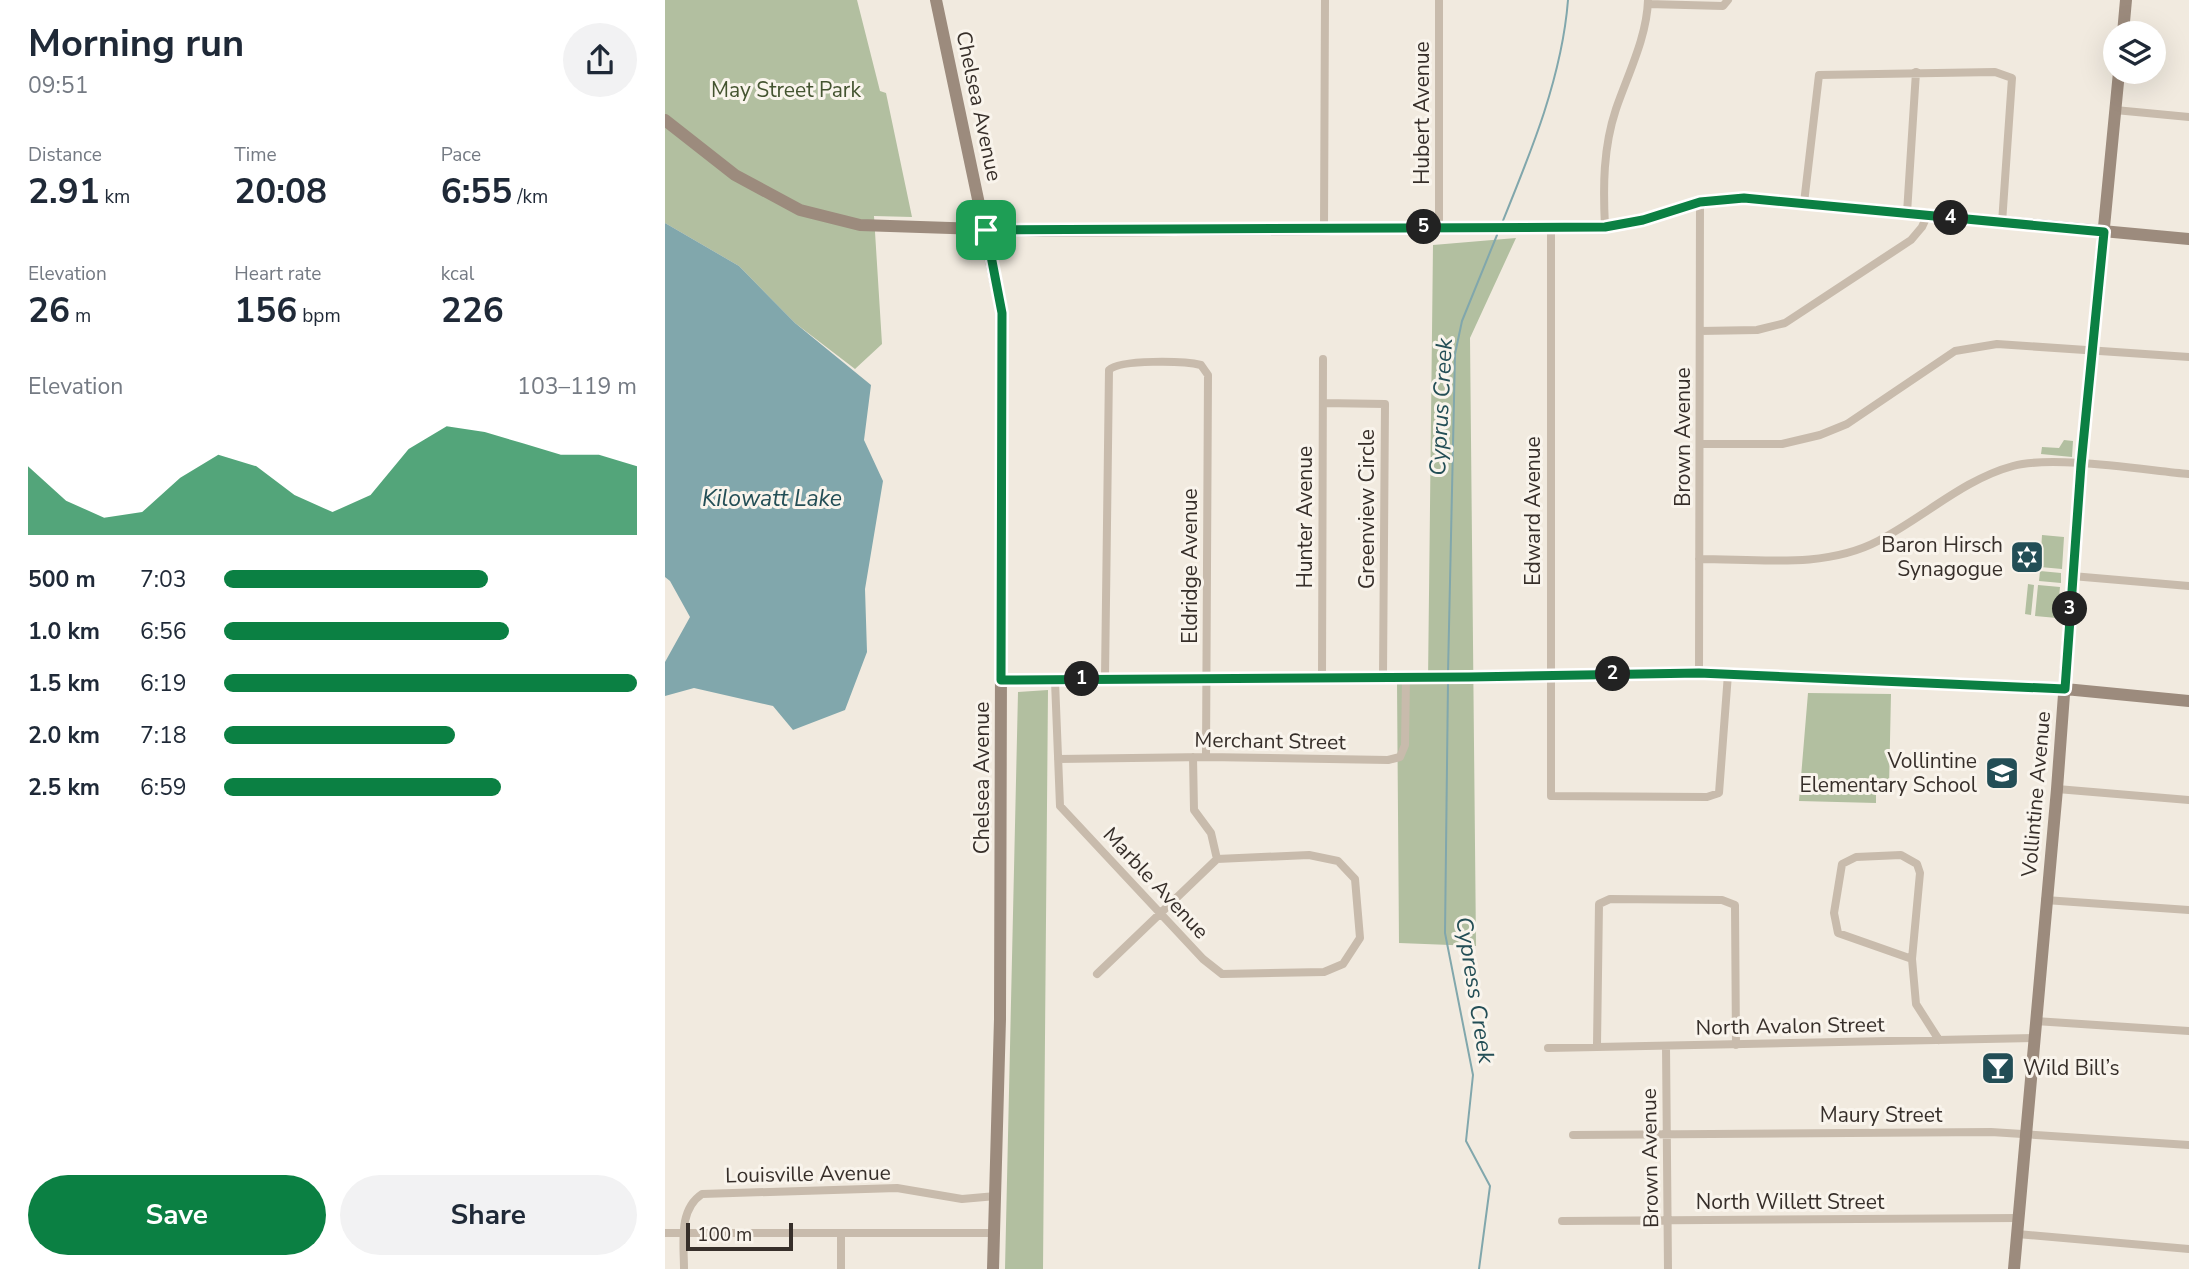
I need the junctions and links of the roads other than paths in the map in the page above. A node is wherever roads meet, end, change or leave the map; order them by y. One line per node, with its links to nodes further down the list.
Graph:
1 (936, 0): 22 (main road, Chelsea Avenue)
2 (1325, 0): 21 (street)
3 (1439, 0): 18 (street, Hubert Avenue)
4 (1728, 0): 6 (street)
5 (2126, 0): 7 (main road)
6 (1648, 2): 20 (street)
7 (2124, 21)
8 (1916, 72): 14 (street); 15 (street); 17 (street)
9 (2118, 84): 10 (main road, Vollintine Avenue)
10 (2115, 110): 11 (street); 23 (main road, Vollintine Avenue)
11 (2189, 117)
12 (665, 120): 22 (main road)
13 (1700, 202): 14 (main road); 20 (main road); 25 (street, Brown Avenue)
14 (1804, 203): 15 (main road)
15 (1907, 213): 16 (main road)
16 (1927, 216): 17 (main road); 25 (street)
17 (2002, 223): 23 (main road)
18 (1439, 226): 19 (main road); 21 (main road)
19 (1551, 227): 20 (main road); 37 (street, Edward Avenue)
20 (1605, 227)
21 (1324, 228): 22 (main road)
22 (986, 230): 44 (main road, Chelsea Avenue)
23 (2104, 232): 24 (main road); 26 (main road, Vollintine Avenue)
24 (2189, 239)
25 (1700, 331): 30 (street, Brown Avenue)
26 (2092, 349): 27 (street); 30 (street); 31 (main road, Vollintine Avenue)
27 (2189, 357)
28 (1323, 359): 29 (street, Hunter Avenue)
29 (1323, 403): 40 (street, Hunter Avenue); 41 (street, Greenview Circle)
30 (1701, 444): 33 (street, Brown Avenue)
31 (2081, 465): 32 (street); 33 (street); 34 (main road, Vollintine Avenue)
32 (2189, 474)
33 (1699, 559): 36 (street, Brown Avenue)
34 (2072, 576): 35 (street); 46 (main road, Vollintine Avenue)
35 (2189, 586)
36 (1699, 673): 37 (main road); 38 (main road)
37 (1551, 674): 38 (street, Edward Avenue); 43 (main road)
38 (1728, 674): 46 (main road)
39 (1208, 676): 40 (main road); 42 (main road); 42 (street, Eldridge Avenue); 49 (street, Eldridge Avenue)
40 (1322, 676): 41 (main road)
41 (1383, 676): 43 (main road)
42 (1105, 677): 45 (main road)
43 (1406, 677): 49 (street, Merchant Street)
44 (1001, 680): 45 (main road); 71 (main road, Chelsea Avenue)
45 (1055, 681): 50 (street, Marble Avenue)
46 (2065, 689): 47 (main road); 51 (main road, Vollintine Avenue)
47 (2189, 701)
48 (1193, 757): 49 (street, Merchant Street); 50 (street, Merchant Street); 53 (street)
49 (1206, 757)
50 (1058, 759): 56 (street, Marble Avenue)
51 (2057, 789): 52 (street); 54 (main road, Vollintine Avenue)
52 (2189, 800)
53 (1217, 859): 56 (street); 56 (street, Marble Avenue)
54 (2045, 900): 55 (street); 59 (main road, Vollintine Avenue)
55 (2189, 910)
56 (1158, 912): 58 (street)
57 (1912, 959): 57 (street); 62 (street)
58 (1097, 974)
59 (2035, 1021): 60 (street); 61 (main road, Vollintine Avenue)
60 (2189, 1031)
61 (2034, 1038): 62 (street, North Avalon Street); 68 (main road, Vollintine Avenue)
62 (1939, 1040): 64 (street, North Avalon Street)
63 (1597, 1045): 64 (street); 65 (street, North Avalon Street); 66 (street, North Avalon Street)
64 (1736, 1045): 65 (street, North Avalon Street)
65 (1666, 1046): 67 (street, Brown Avenue)
66 (1548, 1048)
67 (1667, 1132): 68 (street, Maury Street); 69 (street, Maury Street); 73 (street, Brown Avenue)
68 (2025, 1132): 70 (street, Maury Street); 72 (main road, Vollintine Avenue)
69 (1573, 1135)
70 (2189, 1145)
71 (996, 1196): 76 (street, Louisville Avenue); 78 (main road, Chelsea Avenue)
72 (2018, 1218): 73 (street, North Willett Street); 79 (main road, Vollintine Avenue)
73 (1669, 1220): 74 (street, North Willett Street); 84 (street, Brown Avenue)
74 (1562, 1221)
75 (665, 1233): 76 (street)
76 (684, 1233): 77 (street); 81 (street, Louisville Avenue)
77 (841, 1233): 78 (street); 82 (street)
78 (995, 1233): 83 (main road, Chelsea Avenue)
79 (2017, 1234): 80 (street); 85 (main road, Vollintine Avenue)
80 (2189, 1249)
81 (684, 1269)
82 (841, 1269)
83 (993, 1269)
84 (1668, 1269)
85 (2014, 1269)

